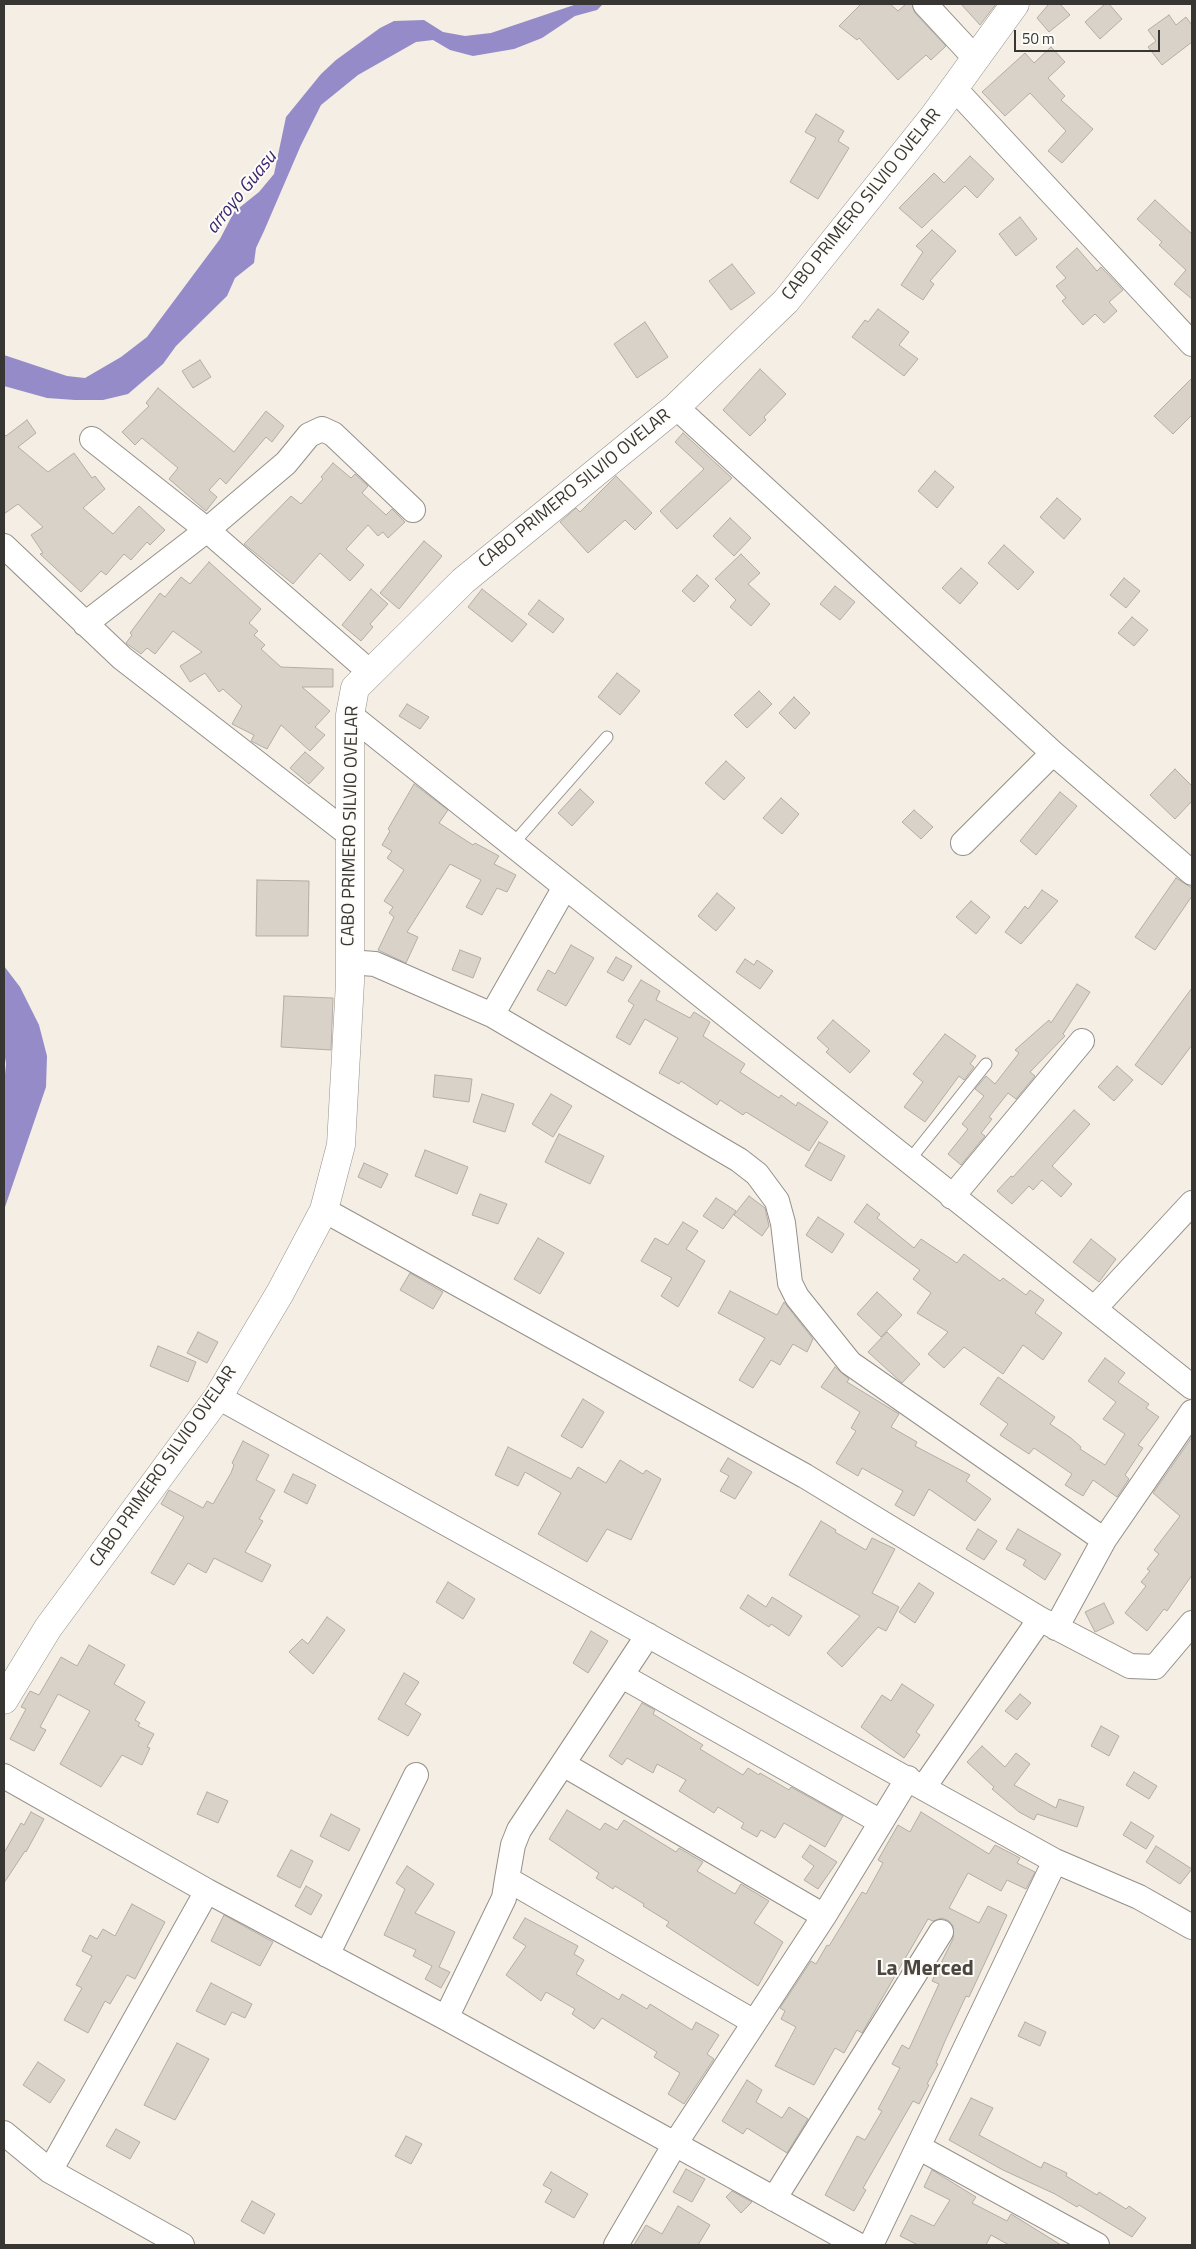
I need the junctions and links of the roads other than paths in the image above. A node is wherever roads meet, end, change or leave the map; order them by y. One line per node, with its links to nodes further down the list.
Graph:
1 (926, 4): 3 (street)
2 (1015, 4): 3 (main road, CABO PRIMERO SILVIO OVELAR)
3 (976, 60): 4 (main road, CABO PRIMERO SILVIO OVELAR)
4 (955, 89): 5 (street); 6 (main road, CABO PRIMERO SILVIO OVELAR)
5 (1192, 344)
6 (676, 407): 12 (main road, CABO PRIMERO SILVIO OVELAR); 15 (street)
7 (92, 439): 9 (street)
8 (413, 510): 9 (street)
9 (206, 530): 11 (street); 12 (street)
10 (4, 546): 11 (street)
11 (86, 624): 16 (street)
12 (370, 672): 13 (main road, CABO PRIMERO SILVIO OVELAR)
13 (350, 715): 16 (main road, CABO PRIMERO SILVIO OVELAR); 18 (street)
14 (607, 737): 18 (lane)
15 (1053, 753): 17 (street); 19 (street)
16 (350, 835): 21 (main road, CABO PRIMERO SILVIO OVELAR)
17 (964, 843)
18 (512, 845): 20 (street)
19 (1192, 873)
20 (565, 887): 22 (street); 25 (street)
21 (349, 962): 22 (street); 28 (main road, CABO PRIMERO SILVIO OVELAR)
22 (492, 1015): 33 (street)
23 (1082, 1041): 26 (street)
24 (986, 1064): 25 (lane)
25 (908, 1162): 26 (street)
26 (952, 1197): 29 (street)
27 (1192, 1203): 29 (street)
28 (324, 1210): 31 (main road, CABO PRIMERO SILVIO OVELAR); 35 (street)
29 (1094, 1310): 30 (street)
30 (1192, 1387)
31 (218, 1398): 36 (street); 38 (main road, CABO PRIMERO SILVIO OVELAR)
32 (1192, 1412): 33 (street)
33 (1104, 1540): 35 (street)
34 (1192, 1623): 35 (street)
35 (1048, 1624): 42 (street)
36 (648, 1635): 37 (street); 42 (street)
37 (622, 1676): 39 (street); 43 (street)
38 (4, 1700)
39 (563, 1764): 45 (street); 47 (street)
40 (416, 1775): 50 (street)
41 (4, 1776): 46 (street)
42 (916, 1783): 43 (street); 44 (street)
43 (881, 1822): 47 (street)
44 (1056, 1861): 48 (street); 55 (street)
45 (506, 1879): 51 (street); 52 (street)
46 (207, 1891): 50 (street); 56 (street)
47 (824, 1916): 52 (street)
48 (1192, 1927)
49 (941, 1932): 57 (street)
50 (327, 1955): 51 (street)
51 (446, 2018): 54 (street)
52 (754, 2022): 54 (street)
53 (4, 2133): 56 (street)
54 (675, 2144): 57 (street); 59 (street)
55 (918, 2147): 61 (street); 62 (street)
56 (50, 2171): 58 (street)
57 (774, 2199): 60 (street)
58 (182, 2245)
59 (616, 2245)
60 (858, 2245)
61 (871, 2245)
62 (1097, 2245)

